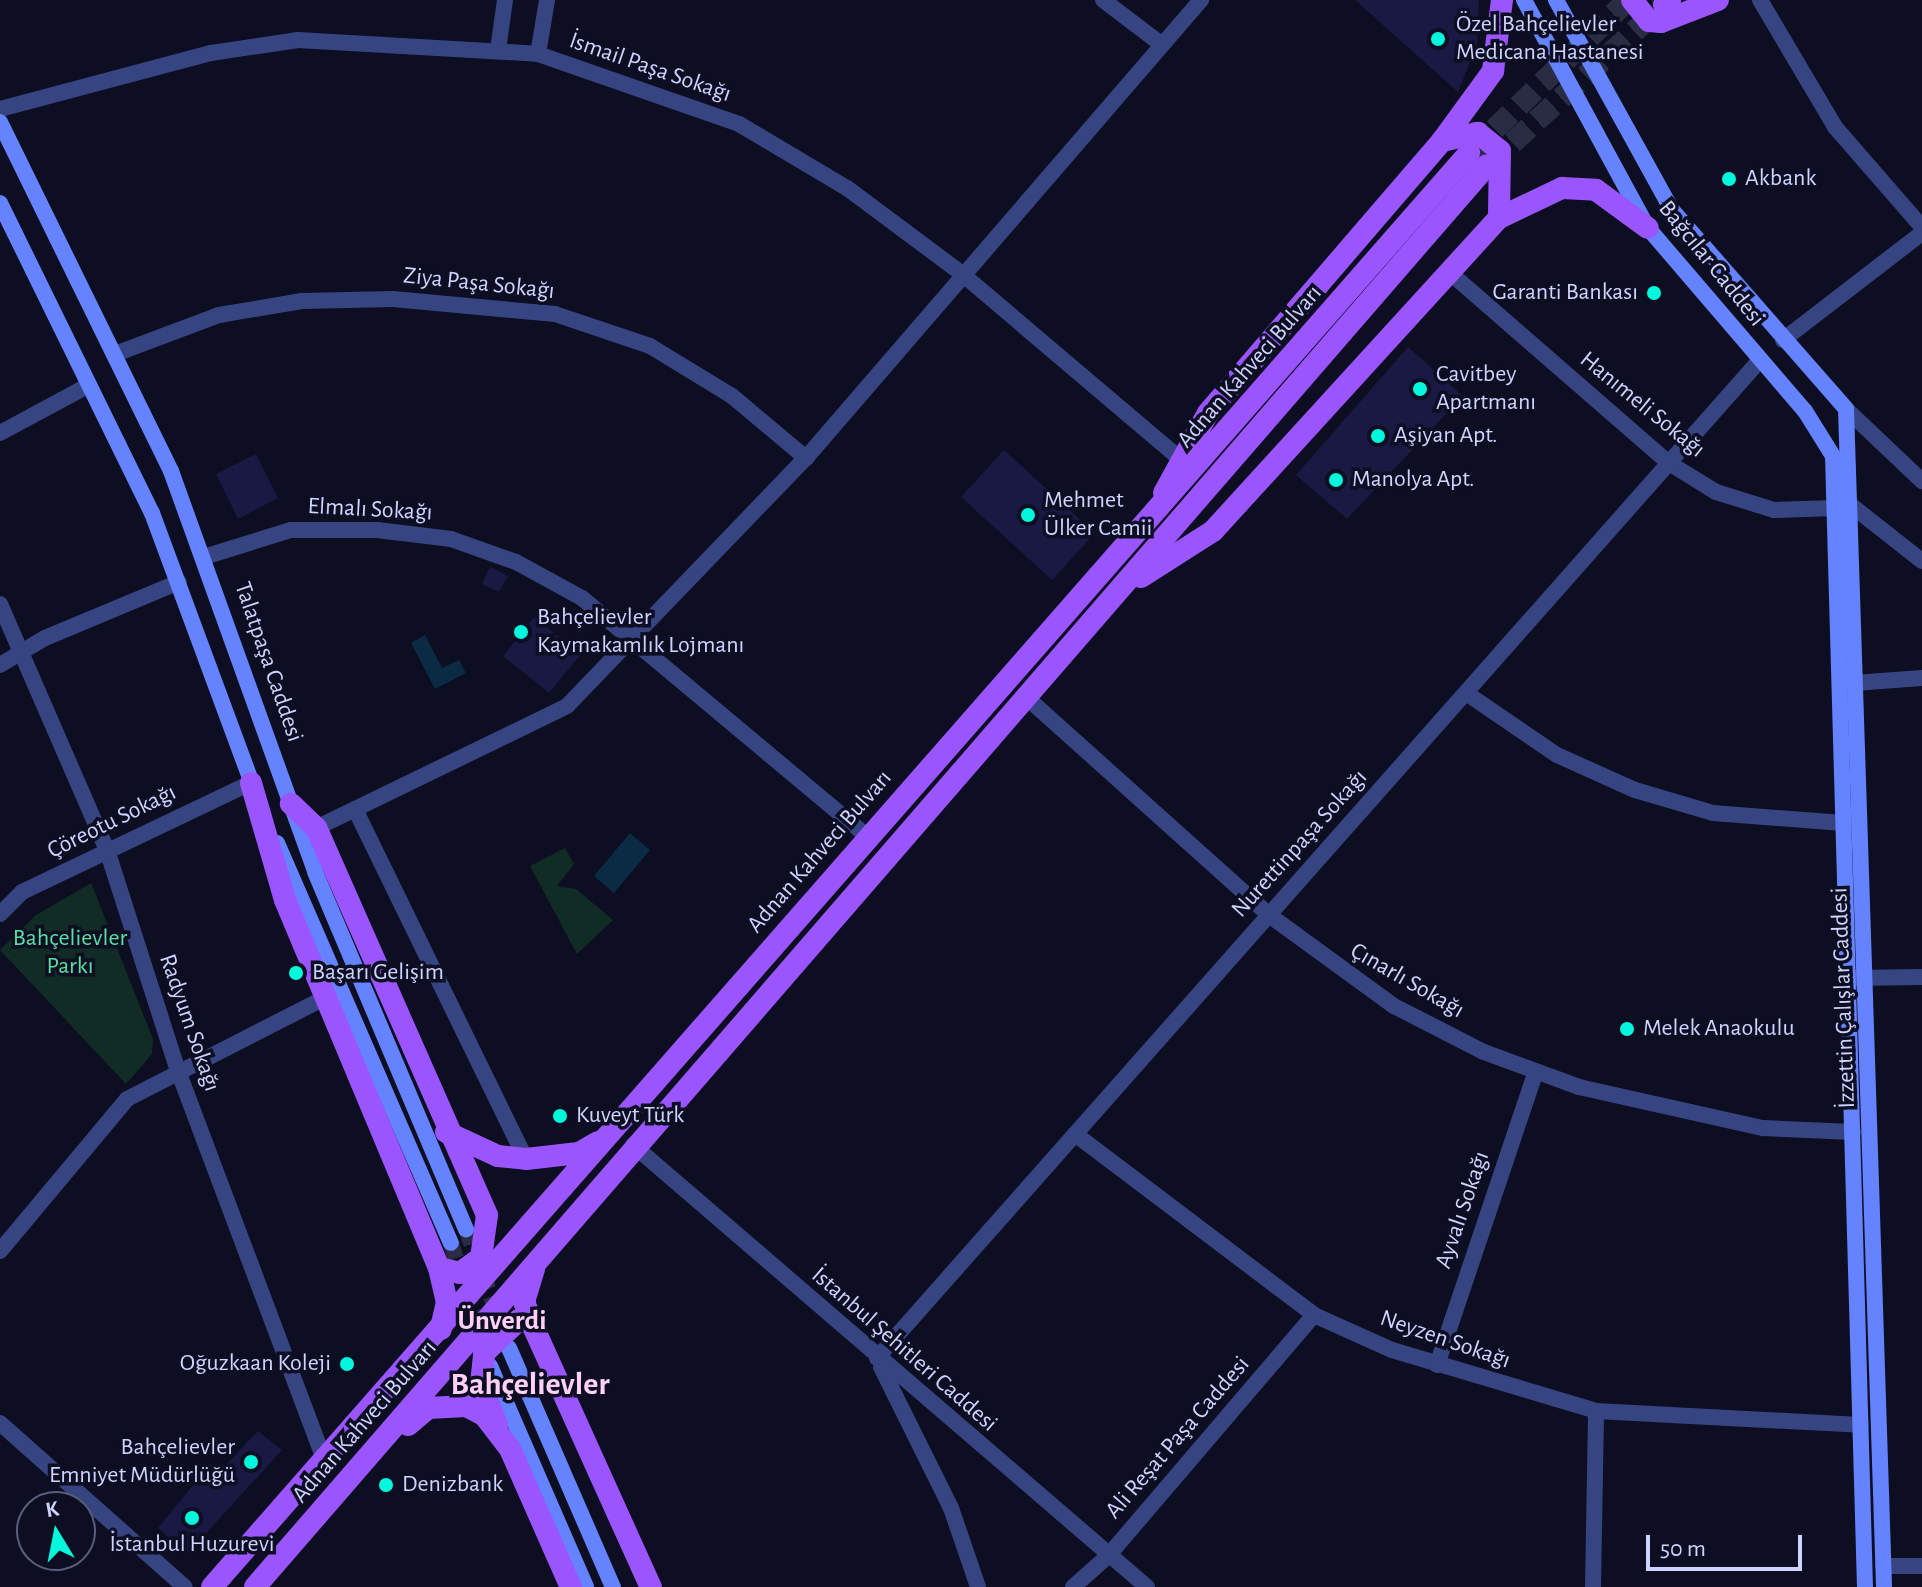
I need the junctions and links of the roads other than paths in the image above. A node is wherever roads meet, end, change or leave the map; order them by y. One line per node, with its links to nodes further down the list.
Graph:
1 (505, 0): 12 (street)
2 (547, 0): 13 (street)
3 (1103, 0): 11 (street)
4 (1201, 0): 11 (street)
5 (1502, 0): 16 (main road)
6 (1524, 0): 19 (main road, Bağcılar Caddesi)
7 (1556, 0): 23 (main road, Bağcılar Caddesi)
8 (1632, 0): 9 (main road)
9 (1718, 0)
10 (1760, 0): 20 (street)
11 (1161, 44): 22 (street)
12 (498, 50): 13 (street, İsmail Paşa Sokağı); 14 (street, İsmail Paşa Sokağı)
13 (538, 54): 22 (street, İsmail Paşa Sokağı)
14 (0, 109)
15 (0, 122): 24 (main road, Talatpaşa Caddesi)
16 (1442, 141): 18 (main road); 30 (main road)
17 (0, 203): 26 (main road)
18 (1499, 218): 19 (main road); 21 (main road)
19 (1648, 228): 25 (main road, Bağcılar Caddesi)
20 (1922, 230): 23 (street)
21 (1448, 271): 31 (street, Hanımeli Sokağı); 38 (main road)
22 (961, 273): 29 (street); 30 (street, İsmail Paşa Sokağı)
23 (1783, 340): 27 (main road, Bağcılar Caddesi)
24 (115, 354): 29 (street, Ziya Paşa Sokağı); 35 (main road, Talatpaşa Caddesi)
25 (1759, 361): 31 (street, Nurettinpaşa Sokağı); 33 (main road, Bağcılar Caddesi)
26 (89, 385): 28 (street); 37 (main road)
27 (1846, 409): 32 (street); 33 (main road, İzzettin Çalışlar Caddesi)
28 (0, 433)
29 (806, 458): 40 (street)
30 (1180, 459): 34 (main road)
31 (1669, 463): 33 (street, Hanımeli Sokağı); 46 (street, Nurettinpaşa Sokağı)
32 (1922, 481)
33 (1844, 507): 36 (street); 44 (main road, İzzettin Çalışlar Caddesi); 45 (main road, İzzettin Çalışlar Caddesi)
34 (1153, 516): 38 (main road, Adnan Kahveci Bulvarı); 54 (main road, Adnan Kahveci Bulvarı)
35 (207, 556): 40 (street, Elmalı Sokağı); 49 (main road, Talatpaşa Caddesi)
36 (1922, 561)
37 (179, 582): 41 (street); 48 (main road)
38 (1117, 593): 47 (main road, Adnan Kahveci Bulvarı)
39 (0, 604): 41 (street, Radyum Sokağı)
40 (630, 639): 50 (street); 54 (street, Elmalı Sokağı)
41 (17, 654): 42 (street); 55 (street, Radyum Sokağı)
42 (0, 665)
43 (1922, 678): 44 (street)
44 (1857, 681): 45 (street); 51 (main road, İzzettin Çalışlar Caddesi)
45 (1840, 684): 52 (main road, İzzettin Çalışlar Caddesi)
46 (1466, 693): 52 (street); 57 (street, Nurettinpaşa Sokağı)
47 (1025, 696): 57 (street, Çınarlı Sokağı); 68 (main road, Adnan Kahveci Bulvarı)
48 (251, 783): 55 (street, Çöreotu Sokağı); 61 (main road); 71 (main road)
49 (291, 804): 53 (main road); 70 (main road, Talatpaşa Caddesi)
50 (355, 809): 53 (street); 69 (street)
51 (1862, 823): 52 (street); 60 (main road, İzzettin Çalışlar Caddesi)
52 (1843, 825): 59 (main road, İzzettin Çalışlar Caddesi)
53 (316, 828): 65 (main road)
54 (867, 836): 64 (main road, Adnan Kahveci Bulvarı)
55 (107, 850): 56 (street, Çöreotu Sokağı); 62 (street, Radyum Sokağı)
56 (0, 914)
57 (1269, 915): 63 (street, Çınarlı Sokağı); 67 (street, Nurettinpaşa Sokağı)
58 (1922, 977): 60 (street)
59 (1851, 978): 60 (street); 66 (main road, İzzettin Çalışlar Caddesi)
60 (1869, 978): 89 (main road, İzzettin Çalışlar Caddesi)
61 (324, 998): 62 (street); 74 (main road)
62 (177, 1068): 72 (street); 87 (street, Radyum Sokağı)
63 (1536, 1071): 66 (street, Çınarlı Sokağı); 80 (street, Ayvalı Sokağı)
64 (631, 1112): 69 (main road); 77 (main road, Adnan Kahveci Bulvarı)
65 (446, 1132): 69 (main road); 74 (main road)
66 (1853, 1132): 84 (main road, İzzettin Çalışlar Caddesi)
67 (1075, 1134): 75 (street, Neyzen Sokağı); 79 (street, Nurettinpaşa Sokağı)
68 (633, 1145): 73 (main road, Adnan Kahveci Bulvarı); 79 (street, İstanbul Şehitleri Caddesi)
69 (526, 1159)
70 (466, 1229)
71 (451, 1243)
72 (0, 1251)
73 (543, 1251): 76 (main road); 86 (main road, Adnan Kahveci Bulvarı)
74 (439, 1268): 77 (main road)
75 (1314, 1315): 80 (street, Neyzen Sokağı); 88 (street, Ali Reşat Paşa Caddesi)
76 (532, 1324): 85 (main road); 97 (main road)
77 (440, 1332): 87 (main road, Adnan Kahveci Bulvarı)
78 (509, 1348): 96 (main road)
79 (877, 1358): 88 (street, İstanbul Şehitleri Caddesi); 98 (street)
80 (1437, 1365): 82 (street, Neyzen Sokağı)
81 (490, 1366): 95 (main road)
82 (1596, 1411): 84 (street, Neyzen Sokağı); 101 (street)
83 (0, 1423): 91 (street)
84 (1861, 1425): 102 (main road, İzzettin Çalışlar Caddesi)
85 (498, 1429): 86 (main road); 94 (main road)
86 (371, 1458): 93 (main road, Adnan Kahveci Bulvarı)
87 (324, 1460): 92 (main road, Adnan Kahveci Bulvarı)
88 (1108, 1556): 99 (street, Ali Reşat Paşa Caddesi); 100 (street, İstanbul Şehitleri Caddesi)
89 (1883, 1566): 90 (street); 103 (main road, İzzettin Çalışlar Caddesi)
90 (1922, 1566)
91 (185, 1587)
92 (212, 1587)
93 (255, 1587)
94 (571, 1587)
95 (586, 1587)
96 (613, 1587)
97 (651, 1587)
98 (978, 1587)
99 (1073, 1587)
100 (1147, 1587)
101 (1593, 1587)
102 (1865, 1587)
103 (1884, 1587)

